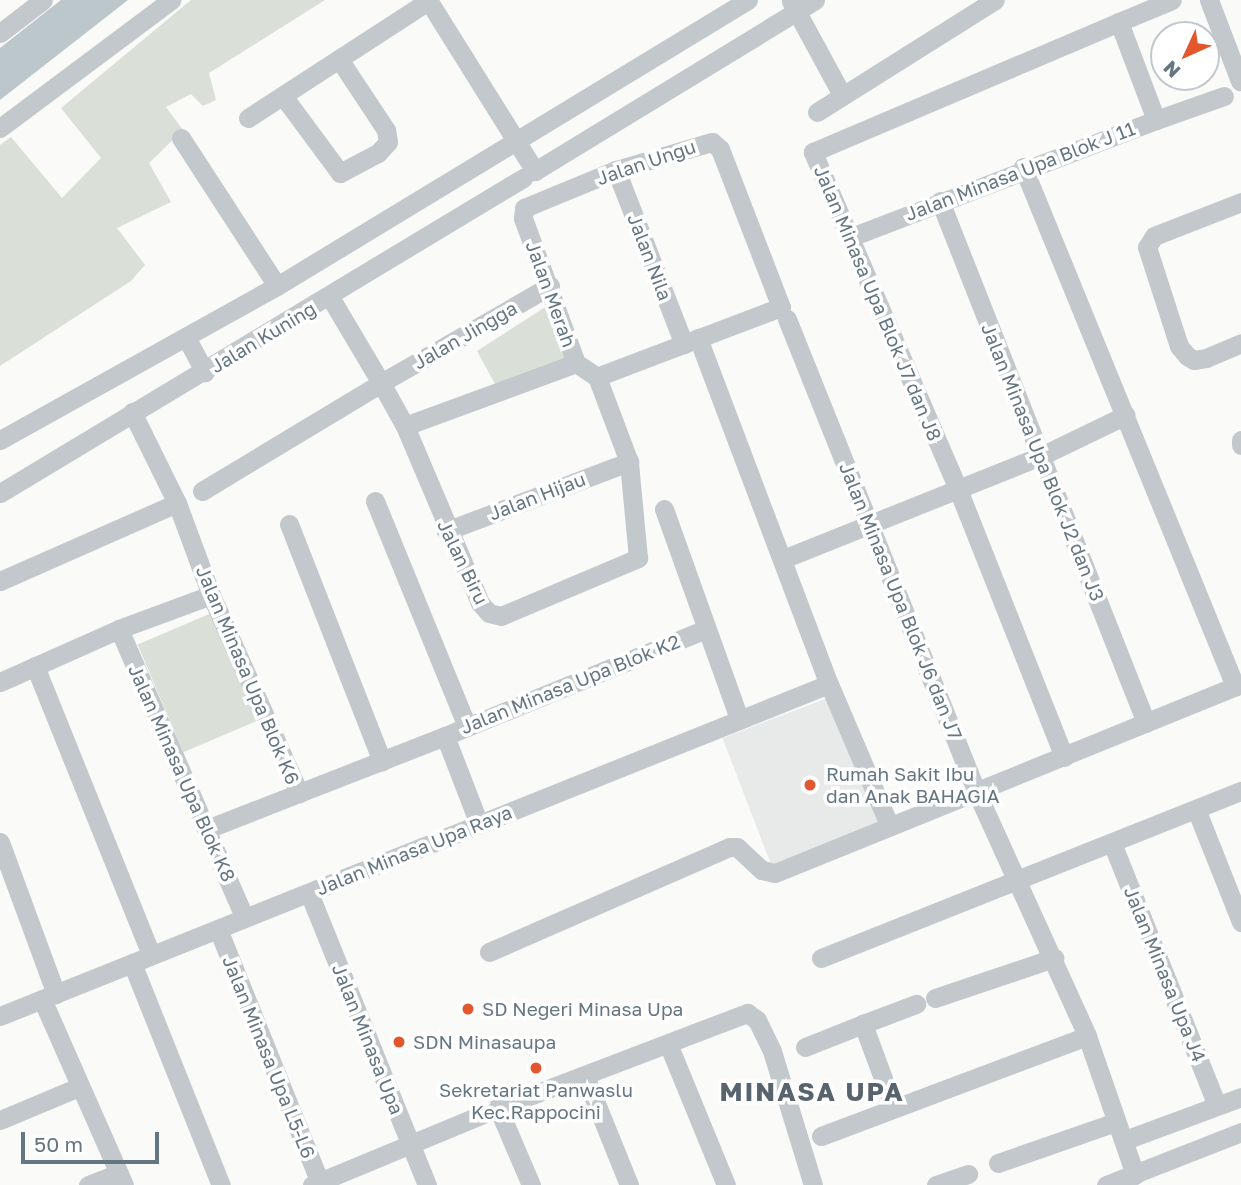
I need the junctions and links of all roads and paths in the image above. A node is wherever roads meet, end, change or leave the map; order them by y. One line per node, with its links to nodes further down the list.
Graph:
1 (43, 0): 12 (street)
2 (171, 0): 21 (street)
3 (428, 0): 13 (street); 23 (street)
4 (748, 0): 23 (street)
5 (815, 0): 10 (street, Jalan Kuning)
6 (995, 0): 16 (street)
7 (1172, 0): 9 (street)
8 (1209, 0): 14 (street)
9 (1143, 5): 11 (street)
10 (794, 6): 16 (street); 26 (street, Jalan Kuning)
11 (1119, 22): 20 (street, Jalan Minasa Upa Blok J 11); 30 (street, Jalan Minasa Upa Blok J7 dan J8)
12 (0, 33)
13 (339, 59): 15 (street); 15 (street)
14 (1240, 81)
15 (283, 96): 19 (street)
16 (842, 96): 18 (street)
17 (1224, 96): 20 (street)
18 (817, 112)
19 (248, 118)
20 (1156, 120): 24 (street, Jalan Minasa Upa Blok J 11)
21 (0, 128)
22 (181, 138): 31 (street)
23 (517, 142): 26 (street); 31 (street)
24 (1023, 167): 27 (street, Jalan Minasa Upa Blok J 11); 44 (street)
25 (616, 170): 29 (street, Jalan Ungu); 34 (street, Jalan Ungu); 36 (street, Jalan Nila)
26 (529, 175): 33 (street, Jalan Kuning)
27 (940, 201): 30 (street, Jalan Minasa Upa Blok J 11); 47 (street, Jalan Minasa Upa Blok J2 dan J3)
28 (1241, 202): 37 (street)
29 (530, 204): 32 (street, Jalan Merah)
30 (851, 237): 49 (street, Jalan Minasa Upa Blok J7 dan J8)
31 (277, 286): 35 (street)
32 (550, 286): 38 (street, Jalan Merah); 42 (street, Jalan Jingga)
33 (330, 297): 40 (street, Jalan Kuning); 42 (street, Jalan Biru)
34 (784, 313): 36 (street); 39 (street, Jalan Ungu)
35 (186, 337): 40 (street); 46 (street)
36 (691, 341): 41 (street); 58 (street, Jalan Nila)
37 (1241, 343)
38 (576, 363): 41 (street, Jalan Merah); 45 (street)
39 (811, 369): 56 (street, Jalan Minasa Upa Blok J6 dan J7)
40 (205, 372): 43 (street, Jalan Kuning)
41 (597, 377): 48 (street, Jalan Biru)
42 (381, 383): 45 (street, Jalan Biru); 50 (street)
43 (132, 412): 51 (street, Jalan Kuning); 53 (street)
44 (1126, 415): 47 (street); 66 (street)
45 (405, 426): 57 (street, Jalan Biru)
46 (0, 440)
47 (1041, 456): 49 (street); 68 (street, Jalan Minasa Upa Blok J2 dan J3)
48 (629, 462): 57 (street, Jalan Hijau); 57 (street, Jalan Biru)
49 (958, 489): 56 (street); 71 (street, Jalan Minasa Upa Blok J7 dan J8)
50 (202, 491)
51 (0, 493)
52 (375, 501): 69 (street)
53 (177, 503): 59 (street); 60 (street, Jalan Minasa Upa Blok K6)
54 (664, 509): 62 (street)
55 (289, 524): 72 (street)
56 (869, 524): 58 (street); 75 (street, Jalan Minasa Upa Blok J6 dan J7)
57 (446, 530)
58 (783, 559): 65 (street, Jalan Nila)
59 (0, 581)
60 (211, 595): 61 (street); 74 (street, Jalan Minasa Upa Blok K6)
61 (119, 629): 63 (street); 79 (street, Jalan Minasa Upa Blok K8)
62 (706, 629): 67 (street); 69 (street, Jalan Minasa Upa Blok K2)
63 (35, 666): 64 (street); 88 (street)
64 (0, 682)
65 (829, 684): 67 (street, Jalan Minasa Upa Raya); 78 (street, Jalan Nila)
66 (1238, 685): 68 (street)
67 (739, 718): 77 (street, Jalan Minasa Upa Raya)
68 (1146, 723): 71 (street)
69 (467, 727): 70 (street, Jalan Minasa Upa Blok K2)
70 (444, 736): 72 (street); 77 (street, Jalan Minasa Upa Blok K2)
71 (1064, 757): 75 (street)
72 (382, 761): 74 (street)
73 (1241, 791): 76 (street)
74 (299, 793): 79 (street, Jalan Minasa Upa Blok K6)
75 (977, 793): 78 (street); 82 (street, Jalan Minasa Upa Blok J6 dan J7)
76 (1196, 809): 81 (street); 85 (street)
77 (479, 824): 83 (street, Jalan Minasa Upa Raya)
78 (890, 827): 87 (street)
79 (207, 829): 84 (street, Jalan Minasa Upa Blok K8)
80 (0, 842): 92 (street)
81 (1112, 844): 82 (street); 103 (street, Jalan Minasa Upa J4)
82 (1019, 880): 89 (street); 90 (street, Jalan Minasa Upa Blok J6 dan J7)
83 (309, 893): 84 (street, Jalan Minasa Upa Raya); 111 (street, Jalan Minasa Upa)
84 (244, 917): 86 (street, Jalan Minasa Upa Raya)
85 (1241, 922)
86 (218, 929): 88 (street, Jalan Minasa Upa Raya); 116 (street, Jalan Minasa Upa L5-L6)
87 (489, 951)
88 (151, 955): 91 (street, Jalan Minasa Upa Raya)
89 (821, 958)
90 (1054, 958): 93 (street); 97 (street, Jalan Minasa Upa Blok J6 dan J7)
91 (132, 963): 92 (street, Jalan Minasa Upa Raya); 118 (street)
92 (49, 996): 95 (street, Jalan Minasa Upa Raya); 101 (street)
93 (935, 998)
94 (916, 1004): 96 (street)
95 (0, 1016)
96 (866, 1031): 99 (street); 105 (street)
97 (1087, 1036): 105 (street); 107 (street, Jalan Minasa Upa Blok J6 dan J7)
98 (669, 1046): 100 (street); 122 (street); 123 (street)
99 (805, 1047)
100 (584, 1076): 104 (street); 121 (street)
101 (79, 1087): 106 (street); 115 (street)
102 (1241, 1097): 103 (street)
103 (1217, 1105): 110 (street)
104 (498, 1108): 111 (street); 120 (street)
105 (894, 1108): 109 (street)
106 (0, 1120)
107 (1116, 1122): 110 (street, Jalan Minasa Upa Blok J6 dan J7); 112 (street)
108 (1241, 1132): 114 (street)
109 (821, 1136)
110 (1125, 1140): 114 (street, Jalan Minasa Upa Blok J6 dan J7)
111 (410, 1144): 116 (street); 119 (street, Jalan Minasa Upa)
112 (998, 1163)
113 (968, 1174): 124 (street)
114 (1135, 1175): 125 (street)
115 (122, 1179): 117 (street)
116 (318, 1184)
117 (89, 1185)
118 (221, 1185)
119 (427, 1185)
120 (531, 1185)
121 (629, 1185)
122 (726, 1185)
123 (813, 1185)
124 (936, 1185)
125 (1106, 1185)

